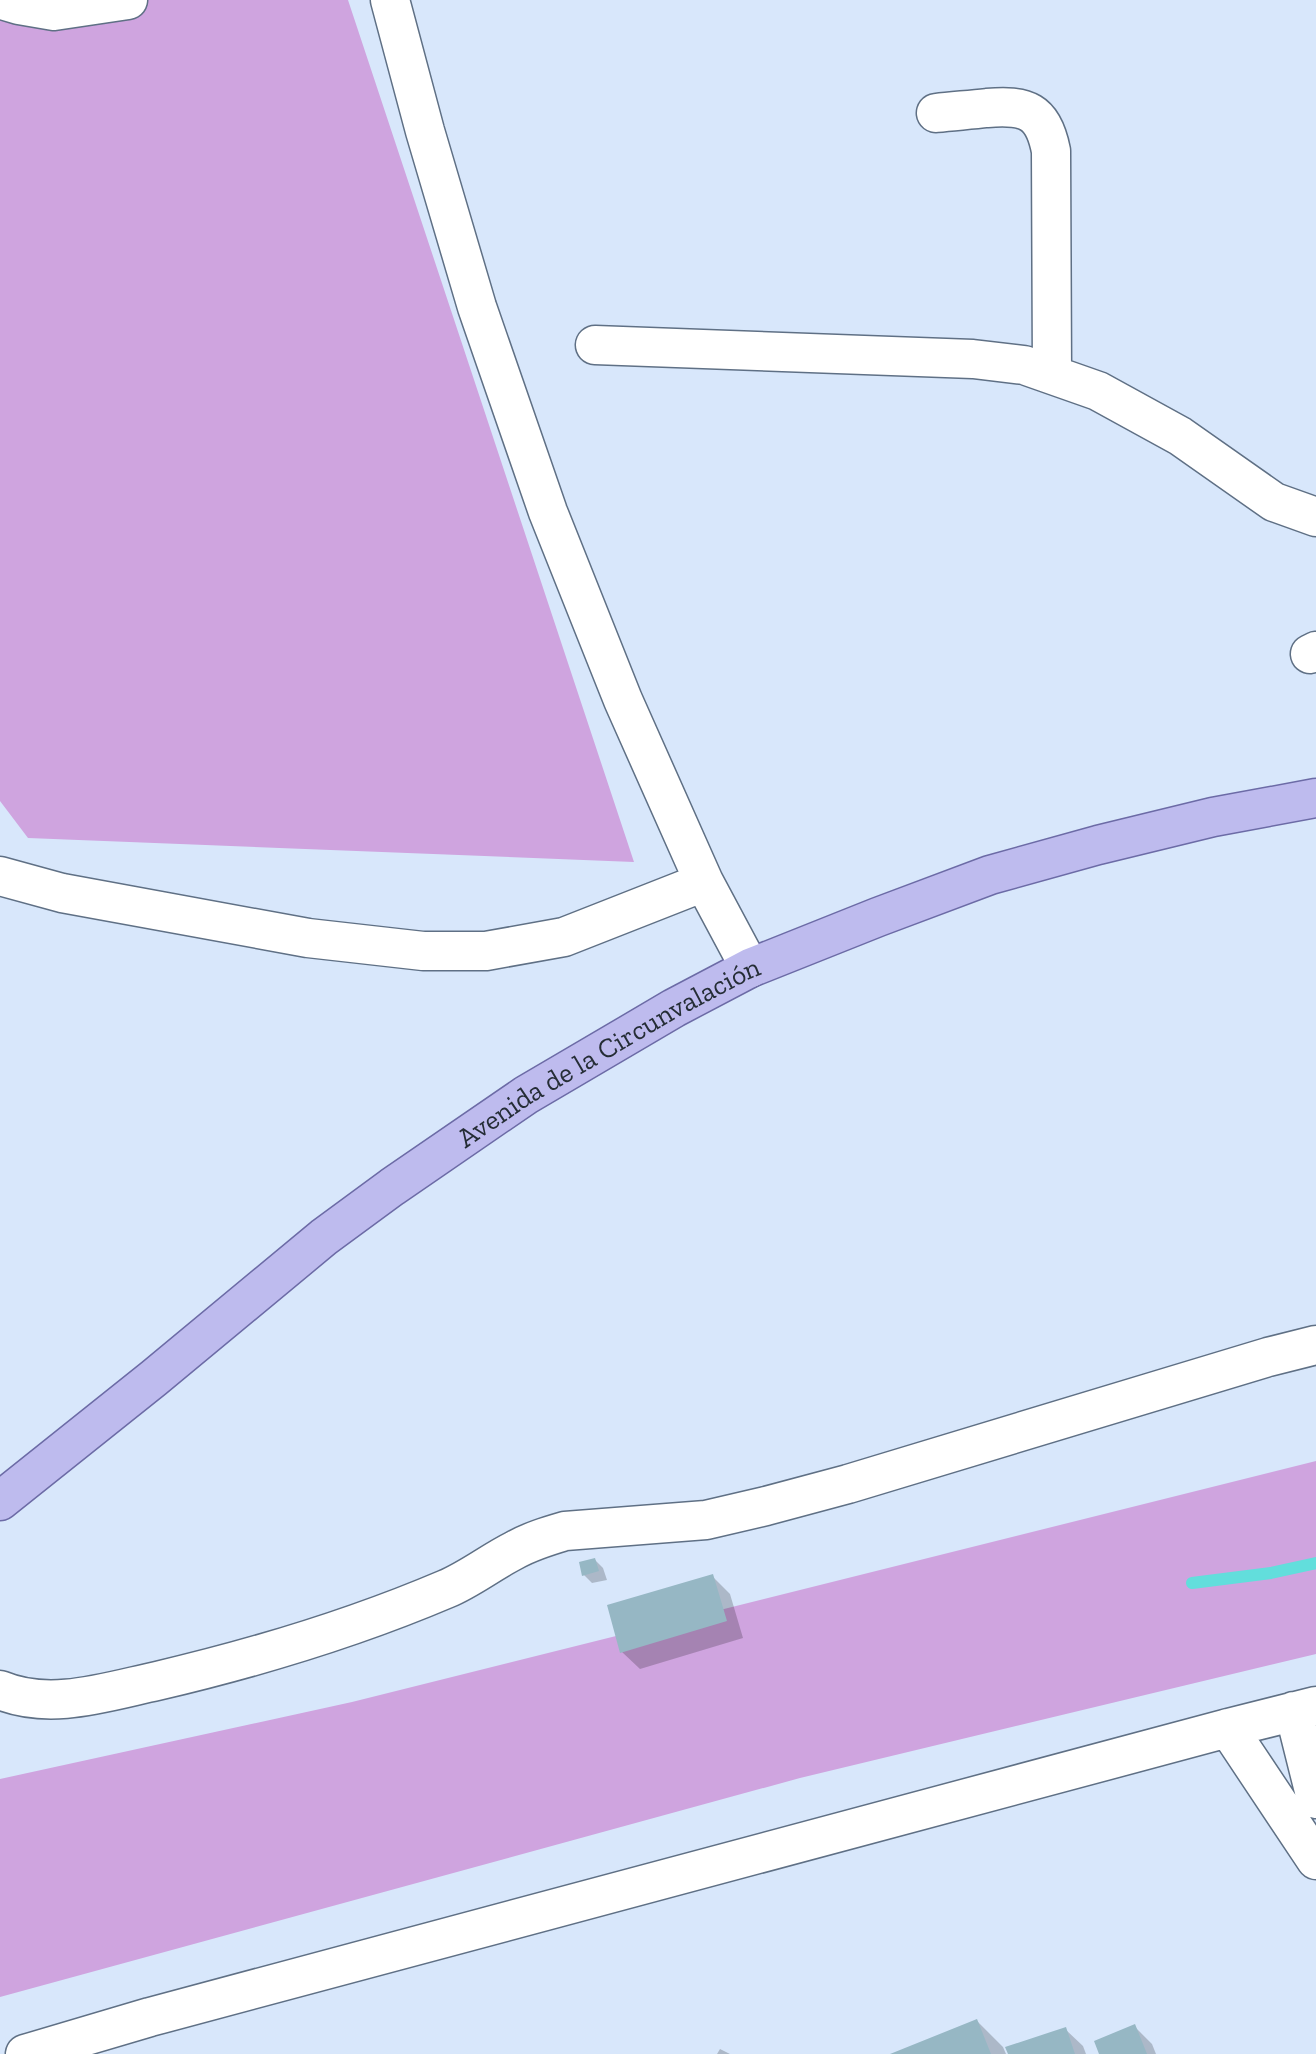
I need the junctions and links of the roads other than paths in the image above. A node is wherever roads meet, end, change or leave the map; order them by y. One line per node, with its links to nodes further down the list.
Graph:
1 (2, 0): 2 (street)
2 (128, 0)
3 (390, 0): 10 (street)
4 (936, 113): 6 (street)
5 (595, 345): 6 (street)
6 (1052, 373): 7 (street)
7 (1316, 517)
8 (1316, 798): 11 (main road, Avenida de la Circunvalación)
9 (0, 876): 10 (street)
10 (704, 883): 11 (street)
11 (750, 968): 13 (main road, Avenida de la Circunvalación)
12 (1316, 1345): 14 (street)
13 (0, 1501)
14 (0, 1690)
15 (1305, 1709): 16 (street); 17 (street)
16 (1228, 1728): 18 (street); 19 (street)
17 (1316, 1799)
18 (1316, 1860)
19 (25, 2054)

